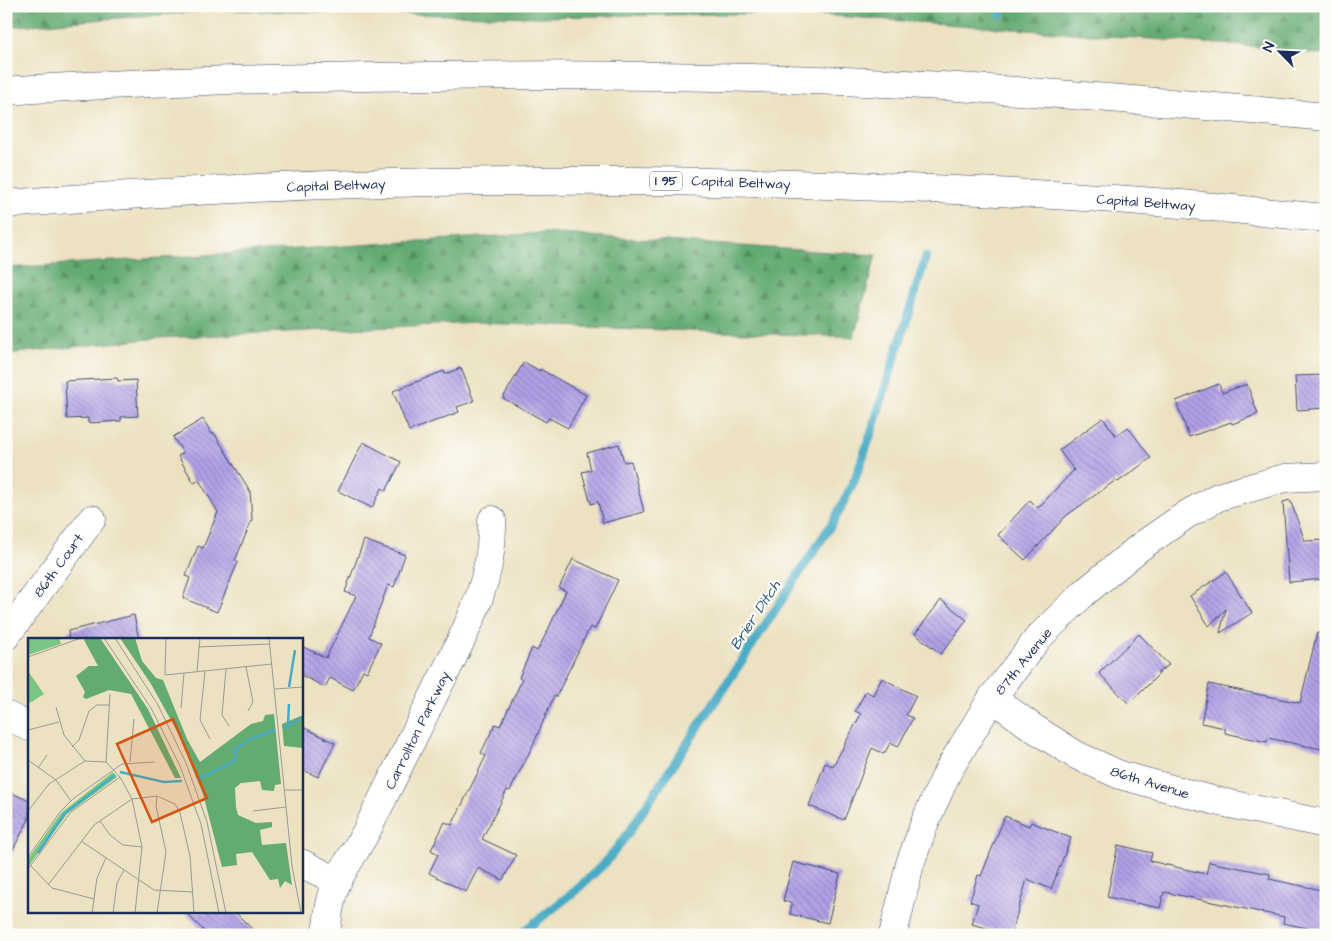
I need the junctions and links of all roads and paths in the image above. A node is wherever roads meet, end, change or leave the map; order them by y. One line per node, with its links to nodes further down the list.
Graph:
1 (6, 91): 2 (main road)
2 (1326, 117)
3 (6, 204): 4 (main road, Capital Beltway / I 95)
4 (1326, 218)
5 (1326, 476): 9 (main road, 87th Avenue)
6 (92, 519): 8 (main road, 86th Court)
7 (492, 520): 14 (main road, Carrollton Parkway)
8 (6, 636)
9 (992, 698): 12 (main road, 86th Avenue); 16 (main road, 87th Avenue)
10 (6, 715): 11 (main road)
11 (28, 726)
12 (1326, 824)
13 (302, 864): 14 (main road)
14 (338, 881): 15 (main road, Carrollton Parkway)
15 (326, 935)
16 (892, 935)

